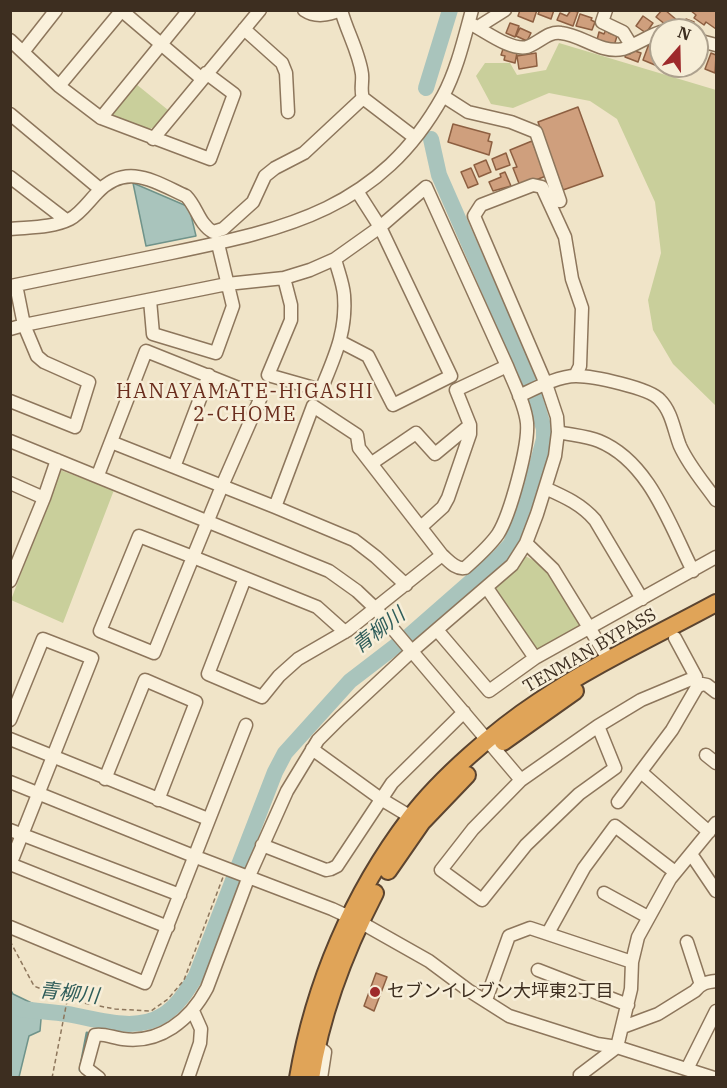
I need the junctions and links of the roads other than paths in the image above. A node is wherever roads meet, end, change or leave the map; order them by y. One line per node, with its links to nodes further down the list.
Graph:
1 (56, 10): 15 (street)
2 (189, 10): 13 (street)
3 (260, 10): 10 (street)
4 (304, 10): 5 (street)
5 (341, 10): 19 (street)
6 (505, 10): 9 (street)
7 (606, 10): 14 (street)
8 (121, 11): 13 (street); 17 (street)
9 (473, 20): 14 (street); 18 (street)
10 (244, 29): 16 (street); 20 (street)
11 (649, 37): 14 (street)
12 (10, 40): 15 (street)
13 (162, 45): 16 (street); 22 (street)
14 (631, 45)
15 (23, 52): 17 (street)
16 (204, 76): 24 (street); 24 (street)
17 (59, 86): 22 (street)
18 (442, 96): 23 (street); 28 (street)
19 (363, 98): 23 (street); 26 (street)
20 (288, 112)
21 (10, 114): 26 (street)
22 (101, 118): 24 (street)
23 (414, 137): 27 (street)
24 (153, 139)
25 (10, 177): 29 (street)
26 (100, 189): 29 (street)
27 (357, 191): 30 (street); 32 (street)
28 (560, 201)
29 (66, 220): 31 (street)
30 (380, 227): 33 (street); 40 (street); 41 (street)
31 (10, 229)
32 (218, 243): 35 (street); 36 (street)
33 (334, 259): 34 (street); 40 (street)
34 (284, 278): 35 (street); 40 (street)
35 (227, 284): 37 (street); 37 (street)
36 (13, 286): 38 (street)
37 (150, 300): 38 (street)
38 (24, 325): 39 (street); 46 (street)
39 (10, 328)
40 (341, 342)
41 (507, 366): 45 (street); 47 (street)
42 (208, 375): 50 (street); 53 (street); 56 (street)
43 (575, 376): 44 (street); 44 (street); 59 (street)
44 (546, 384): 45 (street); 48 (street)
45 (519, 396): 64 (street)
46 (10, 401)
47 (470, 425): 52 (street); 62 (street)
48 (558, 432): 57 (street); 67 (street)
49 (10, 441): 51 (street)
50 (111, 442): 53 (street); 54 (street)
51 (57, 460): 54 (street); 58 (street)
52 (372, 463): 60 (street); 62 (street)
53 (174, 467): 56 (street)
54 (98, 475): 61 (street)
55 (10, 483): 58 (street)
56 (222, 486): 60 (street); 61 (street)
57 (545, 488): 63 (street); 72 (street)
58 (44, 498): 69 (street)
59 (717, 500)
60 (275, 507): 70 (street)
61 (209, 520): 65 (street); 74 (street)
62 (421, 527): 64 (street)
63 (526, 543): 71 (street); 76 (street)
64 (442, 555): 70 (street)
65 (193, 557): 65 (street); 68 (street)
66 (717, 557): 67 (street)
67 (693, 571): 72 (street)
68 (245, 578): 78 (street); 78 (street)
69 (10, 581)
70 (406, 585): 74 (street)
71 (487, 588): 77 (street); 81 (street)
72 (642, 599): 76 (street)
73 (717, 603): 82 (highway, TENMAN BYPASS)
74 (376, 609): 78 (street); 80 (street)
75 (717, 616): 79 (highway, TENMAN BYPASS)
76 (589, 628): 81 (street); 82 (street)
77 (437, 630): 80 (street); 81 (street)
78 (345, 632)
79 (675, 638): 87 (street); 89 (highway, TENMAN BYPASS)
80 (412, 651): 84 (street); 90 (street)
81 (535, 658)
82 (609, 660): 89 (highway, TENMAN BYPASS)
83 (717, 692): 94 (street)
84 (464, 712): 89 (street); 99 (street)
85 (10, 720): 92 (street)
86 (246, 725): 103 (street)
87 (598, 726): 96 (street); 96 (street)
88 (10, 739): 92 (street)
89 (491, 744): 96 (street); 102 (highway, TENMAN BYPASS); 116 (highway, TENMAN BYPASS)
90 (312, 749): 99 (street); 106 (street)
91 (706, 755): 93 (street)
92 (52, 758): 95 (street); 98 (street)
93 (717, 764)
94 (641, 772): 101 (street); 104 (street)
95 (105, 779): 100 (street); 100 (street)
96 (521, 780)
97 (10, 782): 98 (street)
98 (37, 793): 105 (street); 108 (street)
99 (381, 799): 102 (street); 106 (street)
100 (158, 800): 103 (street)
101 (618, 802)
102 (411, 817): 116 (highway, TENMAN BYPASS)
103 (208, 819): 108 (street)
104 (713, 828): 107 (street)
105 (16, 832): 109 (street); 114 (street)
106 (262, 845): 111 (street)
107 (691, 855): 110 (street); 112 (street)
108 (196, 857): 111 (street); 114 (street)
109 (11, 864): 118 (street)
110 (675, 872): 115 (street); 119 (street)
111 (247, 875): 116 (street); 127 (street)
112 (717, 891)
113 (604, 893): 115 (street)
114 (180, 896): 118 (street)
115 (648, 917): 121 (street)
116 (355, 919): 125 (street); 130 (highway, TENMAN BYPASS); 135 (highway, TENMAN BYPASS)
117 (10, 927): 118 (street)
118 (168, 927)
119 (548, 933): 121 (street); 125 (street)
120 (687, 942): 124 (street)
121 (632, 962): 126 (street)
122 (538, 970): 126 (street)
123 (717, 981): 124 (street)
124 (701, 985): 129 (street)
125 (486, 1000): 131 (street)
126 (628, 1005): 129 (street)
127 (193, 1011): 133 (street); 134 (street)
128 (717, 1011): 132 (street)
129 (623, 1027): 131 (street)
130 (316, 1045): 136 (highway, TENMAN BYPASS); 137 (street)
131 (617, 1047): 132 (street); 138 (street)
132 (687, 1069): 139 (street)
133 (99, 1077)
134 (188, 1077)
135 (298, 1077)
136 (310, 1077)
137 (321, 1077)
138 (581, 1077)
139 (714, 1077)

